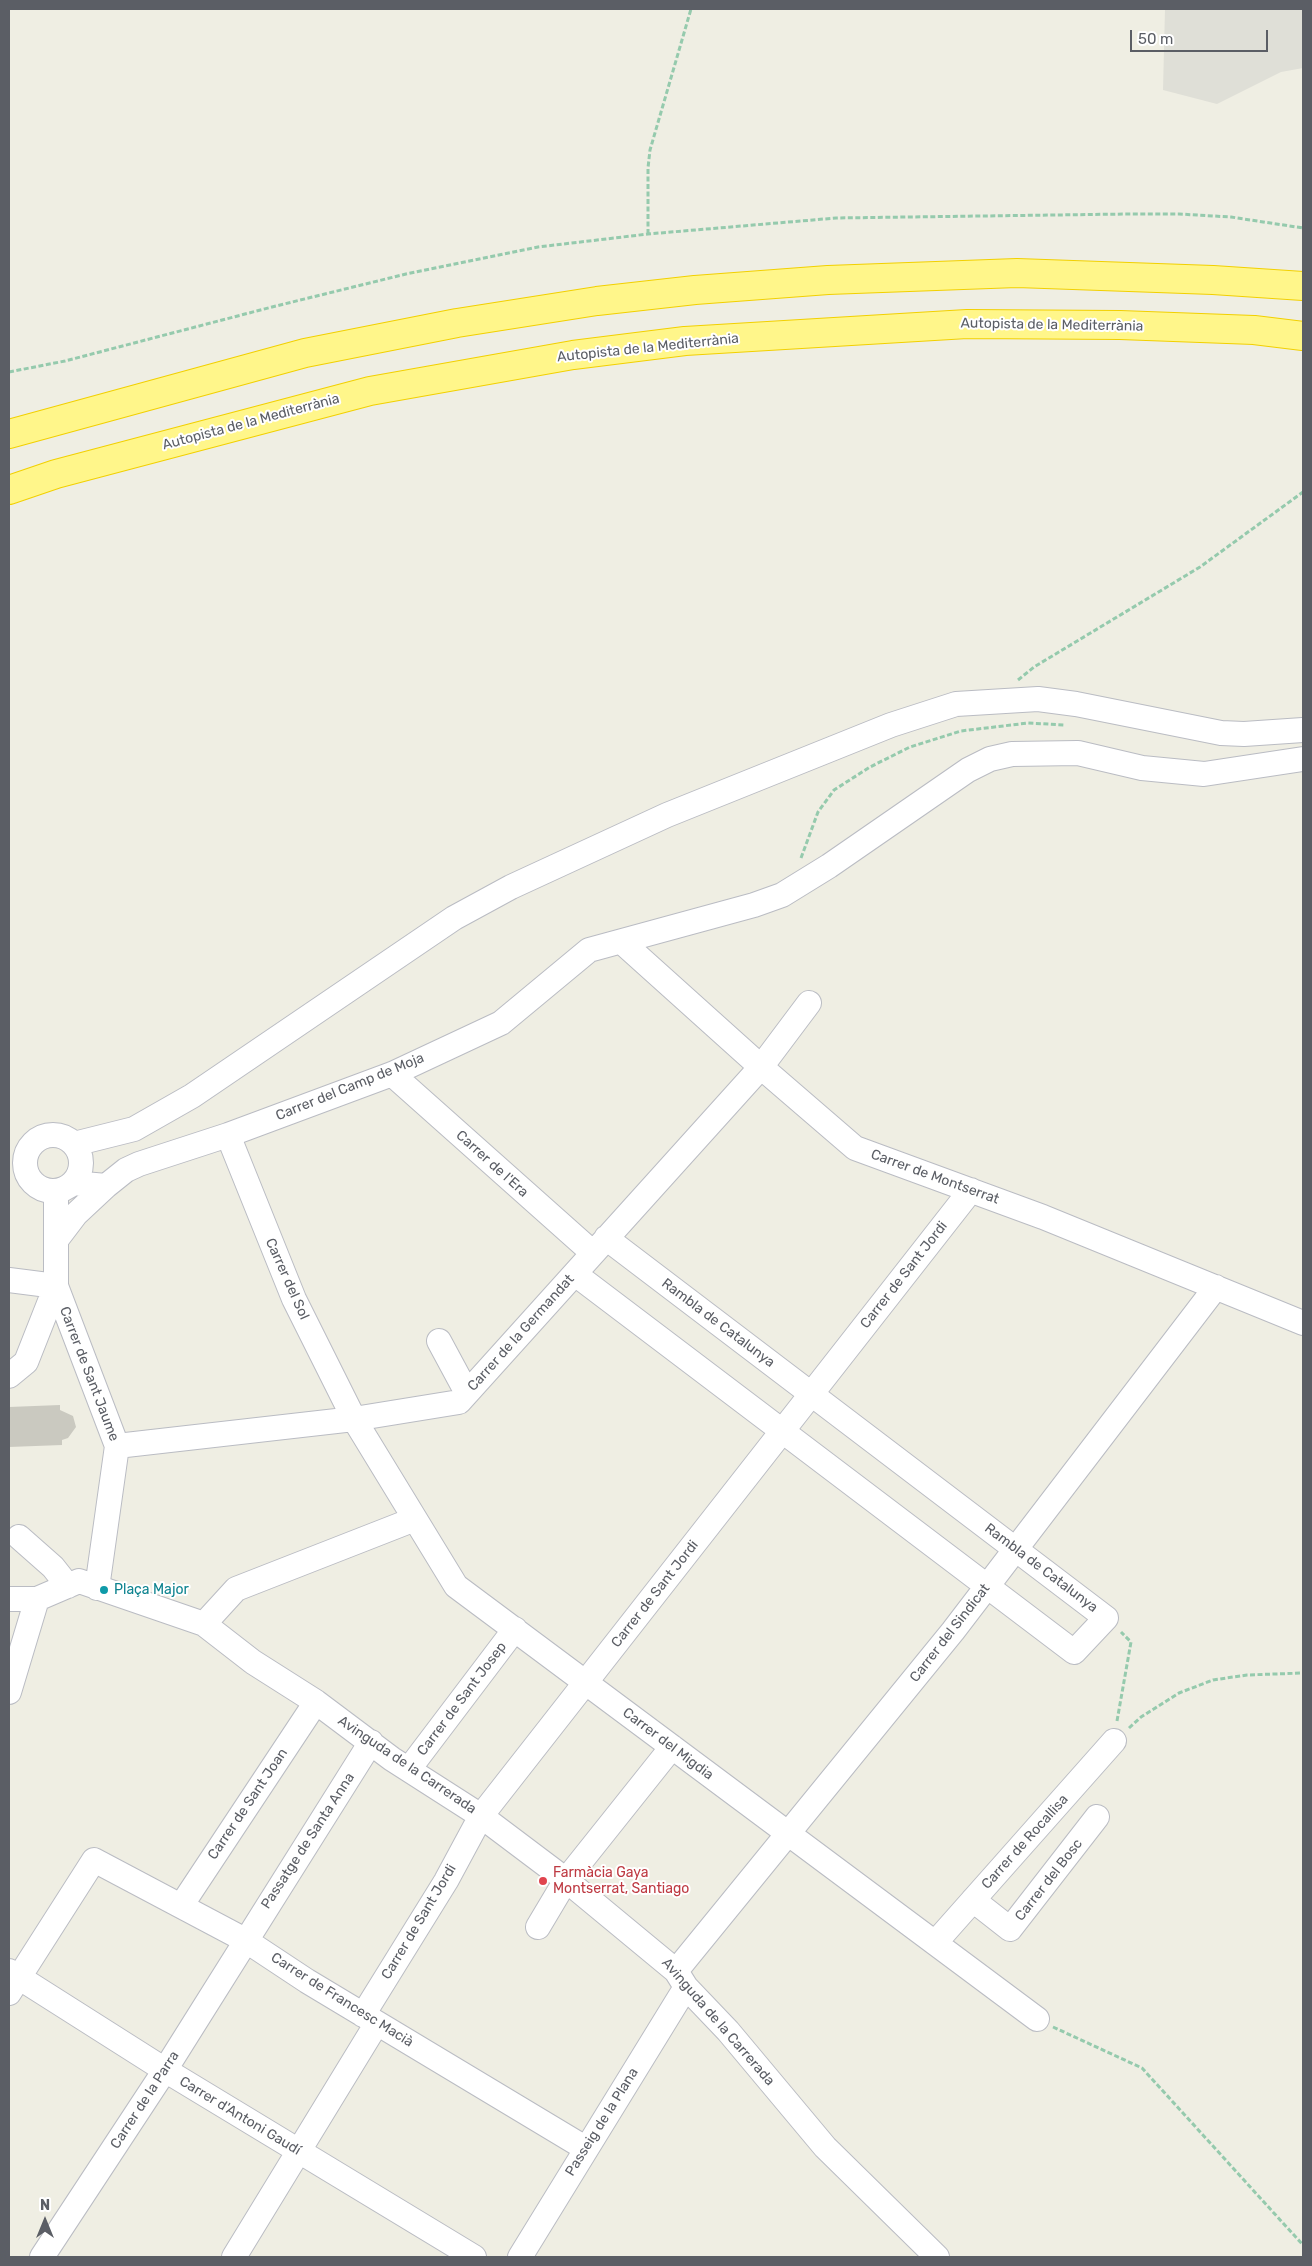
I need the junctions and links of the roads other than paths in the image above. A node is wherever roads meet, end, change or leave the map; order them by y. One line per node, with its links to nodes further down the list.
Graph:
1 (1303, 286): 3 (highway)
2 (1303, 336): 4 (highway, Autopista de la Mediterrània)
3 (9, 434)
4 (9, 490)
5 (1303, 730): 12 (street)
6 (1303, 759): 7 (street, Carrer del Camp de Moja)
7 (622, 942): 9 (street, Carrer de Montserrat); 10 (street, Carrer del Camp de Moja)
8 (809, 1003): 9 (street, Carrer de la Germandat)
9 (761, 1068): 16 (street, Carrer de Montserrat); 18 (street, Carrer de la Germandat)
10 (392, 1074): 11 (street, Carrer del Camp de Moja); 18 (street, Carrer de l'Era)
11 (228, 1135): 14 (street, Carrer del Camp de Moja); 28 (street, Carrer del Sol)
12 (74, 1144): 13 (street); 15 (street)
13 (18, 1148): 15 (street)
14 (106, 1186): 15 (street); 17 (street, Carrer del Camp de Moja)
15 (64, 1187): 17 (street, Carrer de Sant Jaume)
16 (971, 1190): 22 (street, Carrer de Montserrat); 27 (street, Carrer de Sant Jordi)
17 (57, 1239): 21 (street, Carrer de Sant Jaume)
18 (600, 1246): 19 (street, Carrer de la Germandat); 27 (street, Rambla de Catalunya)
19 (575, 1274): 26 (street, Carrer de la Germandat); 29 (street, Rambla de Catalunya)
20 (9, 1280): 21 (street)
21 (56, 1286): 25 (street); 30 (street, Carrer de Sant Jaume)
22 (1216, 1287): 23 (street, Carrer de Montserrat); 33 (street, Carrer del Sindicat)
23 (1303, 1323)
24 (439, 1341): 26 (street)
25 (9, 1376)
26 (467, 1393): 28 (street, Carrer de la Germandat)
27 (811, 1394): 29 (street, Carrer de Sant Jordi); 33 (street, Rambla de Catalunya)
28 (354, 1419): 30 (street, Carrer de la Germandat); 31 (street, Carrer del Migdia)
29 (782, 1431): 35 (street, Rambla de Catalunya); 41 (street, Carrer de Sant Jordi)
30 (117, 1446): 36 (street, Carrer de Sant Jaume)
31 (415, 1519): 39 (street); 40 (street, Carrer del Migdia)
32 (19, 1538): 34 (street)
33 (1016, 1549): 35 (street, Carrer del Sindicat); 35 (street, Rambla de Catalunya)
34 (68, 1586): 36 (street); 37 (street)
35 (988, 1586): 50 (street, Carrer del Sindicat)
36 (97, 1588): 39 (street)
37 (37, 1598): 38 (street); 42 (street)
38 (9, 1599)
39 (204, 1624): 43 (street, Avinguda de la Carrerada)
40 (515, 1629): 41 (street, Carrer del Migdia); 47 (street, Carrer de Sant Josep)
41 (586, 1682): 46 (street, Carrer del Migdia); 48 (street, Carrer de Sant Jordi)
42 (9, 1692)
43 (316, 1702): 44 (street, Avinguda de la Carrerada); 53 (street, Carrer de Sant Joan)
44 (371, 1742): 47 (street, Avinguda de la Carrerada); 55 (street, Passatge de Santa Anna)
45 (1114, 1742): 52 (street, Carrer de Rocallisa)
46 (672, 1747): 50 (street, Carrer del Migdia); 51 (street)
47 (409, 1769): 48 (street, Avinguda de la Carrerada)
48 (480, 1816): 51 (street, Avinguda de la Carrerada); 59 (street, Carrer de Sant Jordi)
49 (1098, 1817): 52 (street, Carrer del Bosc)
50 (788, 1834): 56 (street, Carrer del Migdia); 57 (street, Carrer del Sindicat)
51 (566, 1880): 54 (street); 57 (street, Avinguda de la Carrerada)
52 (973, 1900): 56 (street, Carrer de Rocallisa)
53 (181, 1906): 55 (street, Carrer de Francesc Macià); 58 (street, Carrer de Francesc Macià)
54 (538, 1927)
55 (245, 1940): 59 (street, Carrer de Francesc Macià); 61 (street, Carrer de la Parra)
56 (935, 1943): 60 (street, Carrer del Migdia)
57 (681, 1979): 62 (street, Passeig de la Plana); 68 (street, Avinguda de la Carrerada)
58 (12, 1981): 61 (street, Carrer d'Antoni Gaudí)
59 (370, 2019): 62 (street, Carrer de Francesc Macià); 63 (street, Carrer de Sant Jordi)
60 (1037, 2019)
61 (165, 2070): 63 (street, Carrer d'Antoni Gaudí); 64 (street, Carrer de la Parra)
62 (585, 2148): 67 (street, Passeig de la Plana)
63 (298, 2151): 65 (street, Carrer de Sant Jordi); 66 (street, Carrer d'Antoni Gaudí)
64 (42, 2257)
65 (234, 2257)
66 (474, 2257)
67 (520, 2257)
68 (937, 2257)

